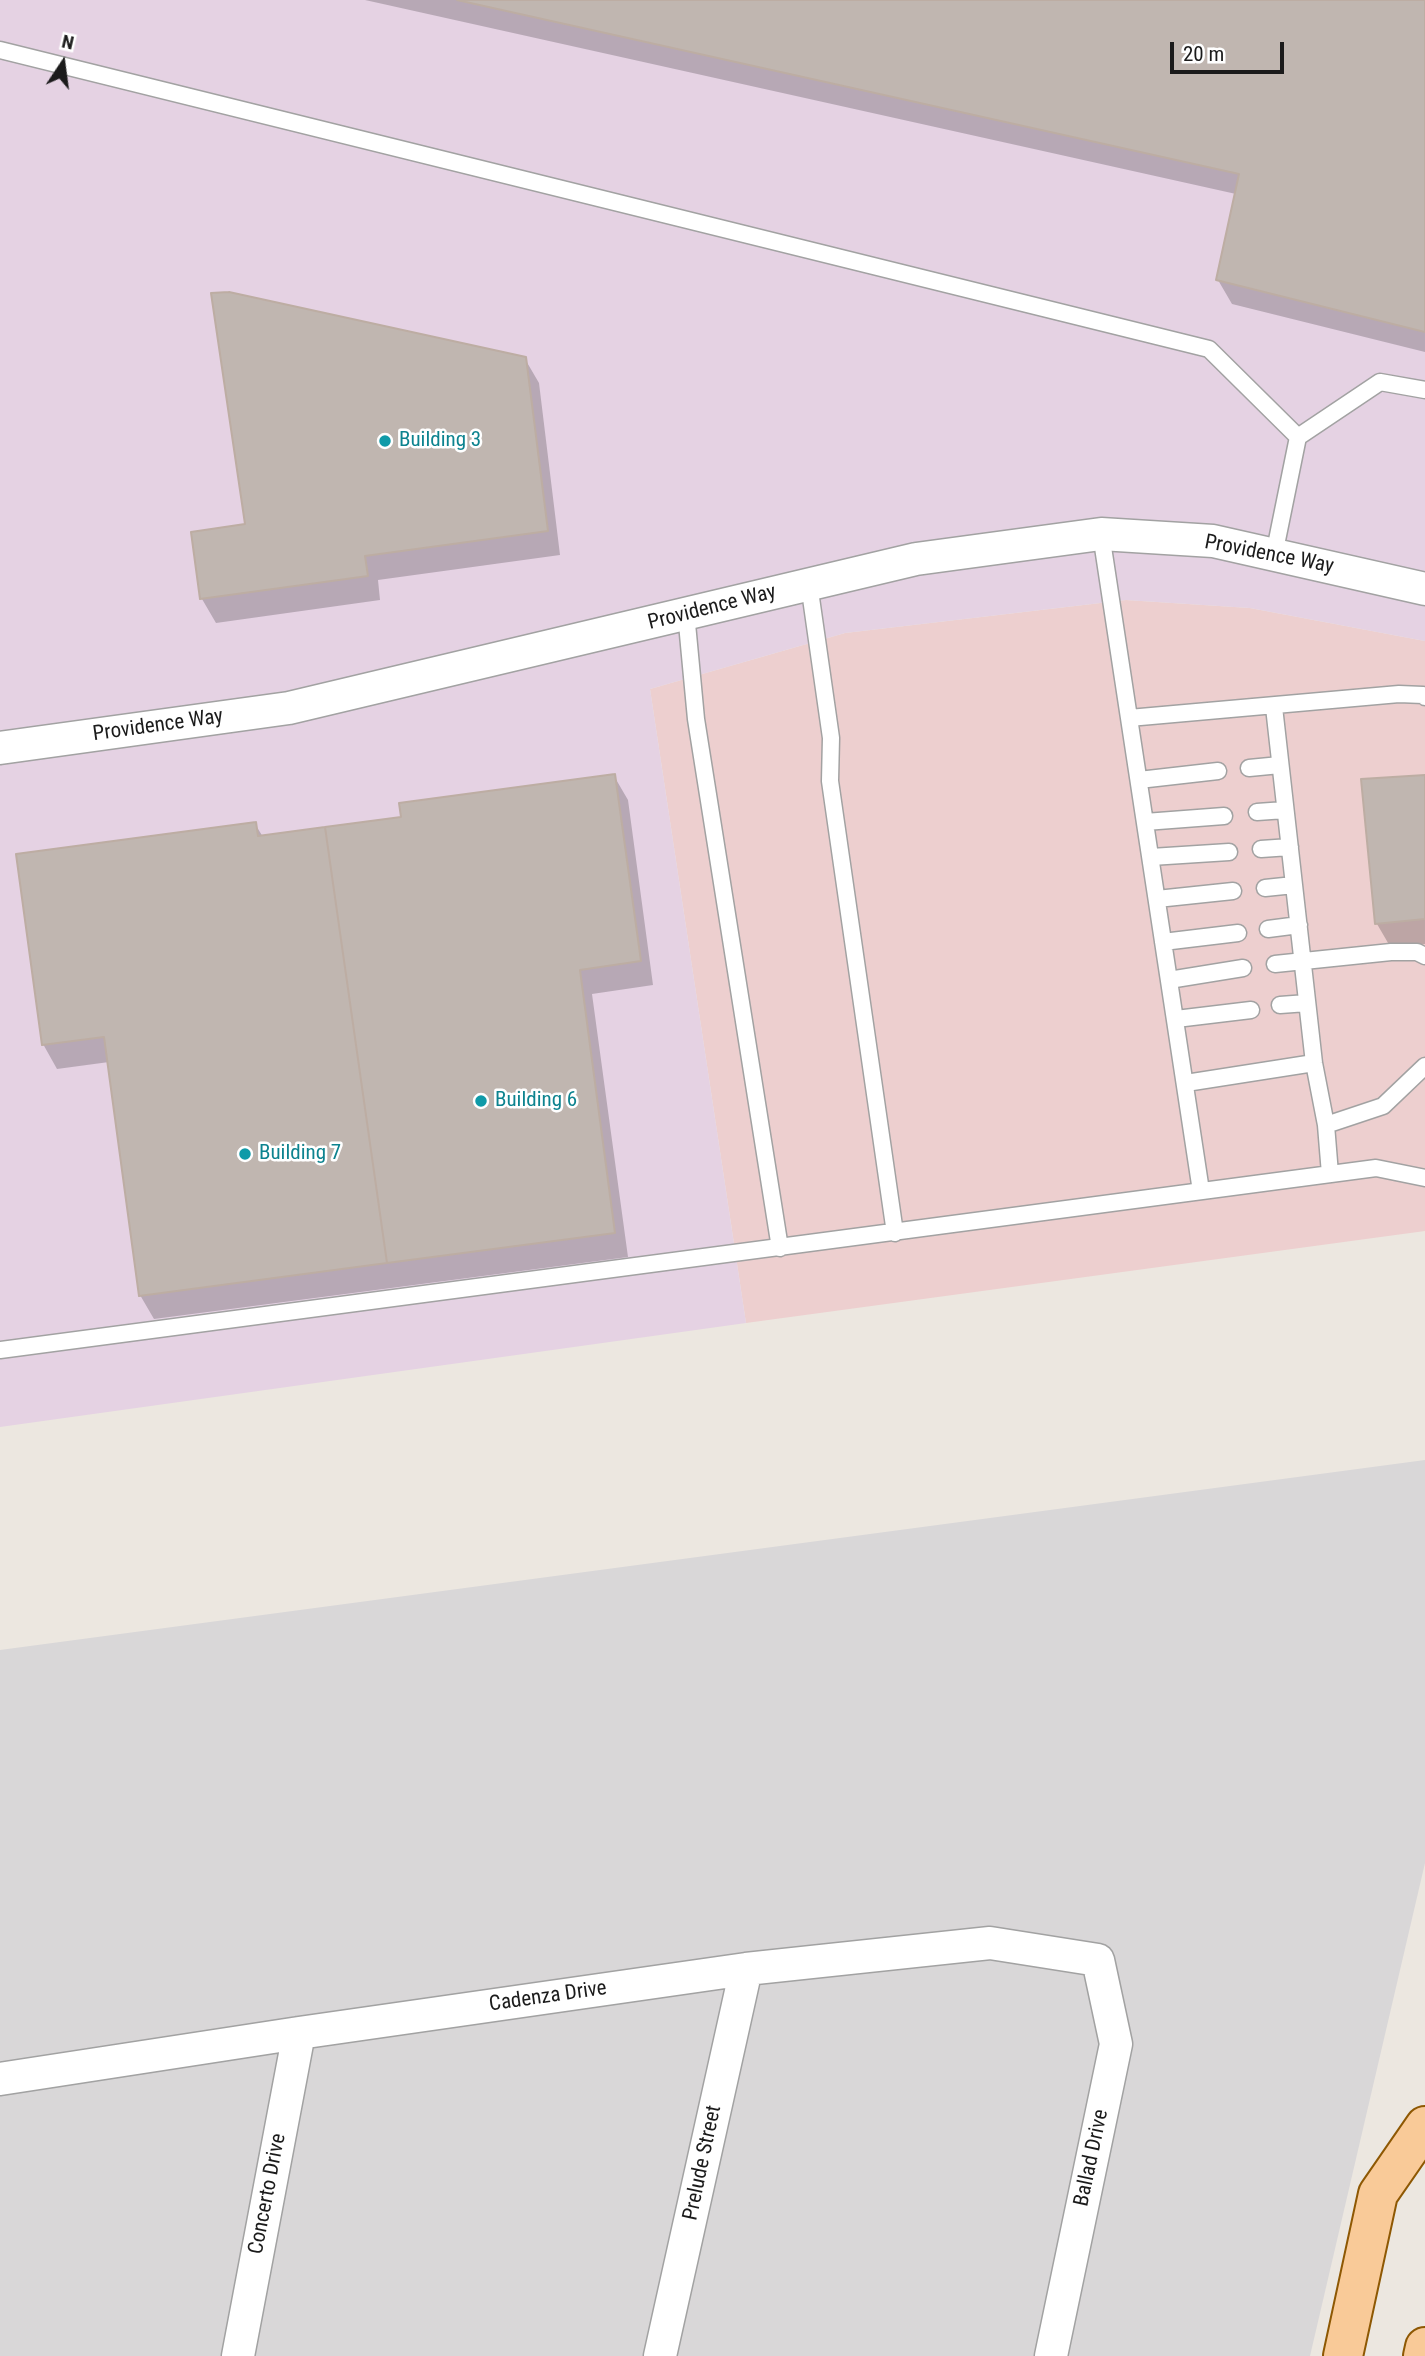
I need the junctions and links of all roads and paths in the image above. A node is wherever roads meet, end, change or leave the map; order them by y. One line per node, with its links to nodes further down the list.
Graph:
1 (0, 50): 3 (lane)
2 (1425, 390): 3 (lane)
3 (1298, 438): 5 (lane)
4 (1101, 534): 5 (street, Providence Way); 6 (street, Providence Way); 11 (lane)
5 (1274, 555): 7 (street, Providence Way)
6 (808, 584): 8 (street, Providence Way); 49 (lane)
7 (1425, 589)
8 (685, 613): 12 (street, Providence Way); 50 (lane)
9 (1425, 697): 10 (lane)
10 (1273, 706): 11 (lane); 13 (lane)
11 (1129, 718): 16 (lane)
12 (0, 748)
13 (1280, 765): 14 (lane); 17 (lane)
14 (1249, 768)
15 (1219, 771): 16 (lane)
16 (1139, 780): 20 (lane)
17 (1285, 810): 18 (lane); 21 (lane)
18 (1257, 812)
19 (1224, 816): 20 (lane)
20 (1146, 822): 24 (lane)
21 (1290, 847): 22 (lane); 25 (lane)
22 (1261, 849)
23 (1229, 852): 24 (lane)
24 (1151, 857): 28 (lane)
25 (1294, 885): 26 (lane); 29 (lane)
26 (1265, 888)
27 (1233, 891): 28 (lane)
28 (1157, 899): 32 (lane)
29 (1299, 925): 30 (lane); 34 (lane)
30 (1268, 929)
31 (1238, 933): 32 (lane)
32 (1163, 942): 37 (lane)
33 (1425, 956): 34 (lane)
34 (1302, 961): 35 (lane); 38 (lane)
35 (1275, 964)
36 (1243, 968): 37 (lane)
37 (1169, 980): 41 (lane)
38 (1307, 1003): 39 (lane); 42 (lane)
39 (1280, 1005)
40 (1251, 1010): 41 (lane)
41 (1176, 1018): 44 (lane)
42 (1314, 1063): 44 (lane); 45 (lane)
43 (1425, 1066): 45 (lane)
44 (1186, 1083): 48 (lane)
45 (1325, 1125): 46 (lane)
46 (1330, 1174): 47 (lane); 48 (lane)
47 (1425, 1178)
48 (1201, 1191): 49 (lane)
49 (895, 1233): 50 (lane)
50 (780, 1248): 51 (lane)
51 (0, 1350)
52 (1098, 1960): 53 (street, Cadenza Drive); 60 (street, Ballad Drive)
53 (746, 1969): 54 (street, Cadenza Drive); 59 (street, Prelude Street)
54 (299, 2033): 55 (street, Cadenza Drive); 58 (street, Concerto Drive)
55 (0, 2079)
56 (1425, 2126): 61 (main road)
57 (1425, 2347): 62 (main road)
58 (238, 2356)
59 (660, 2356)
60 (1051, 2356)
61 (1343, 2356)
62 (1423, 2356)

